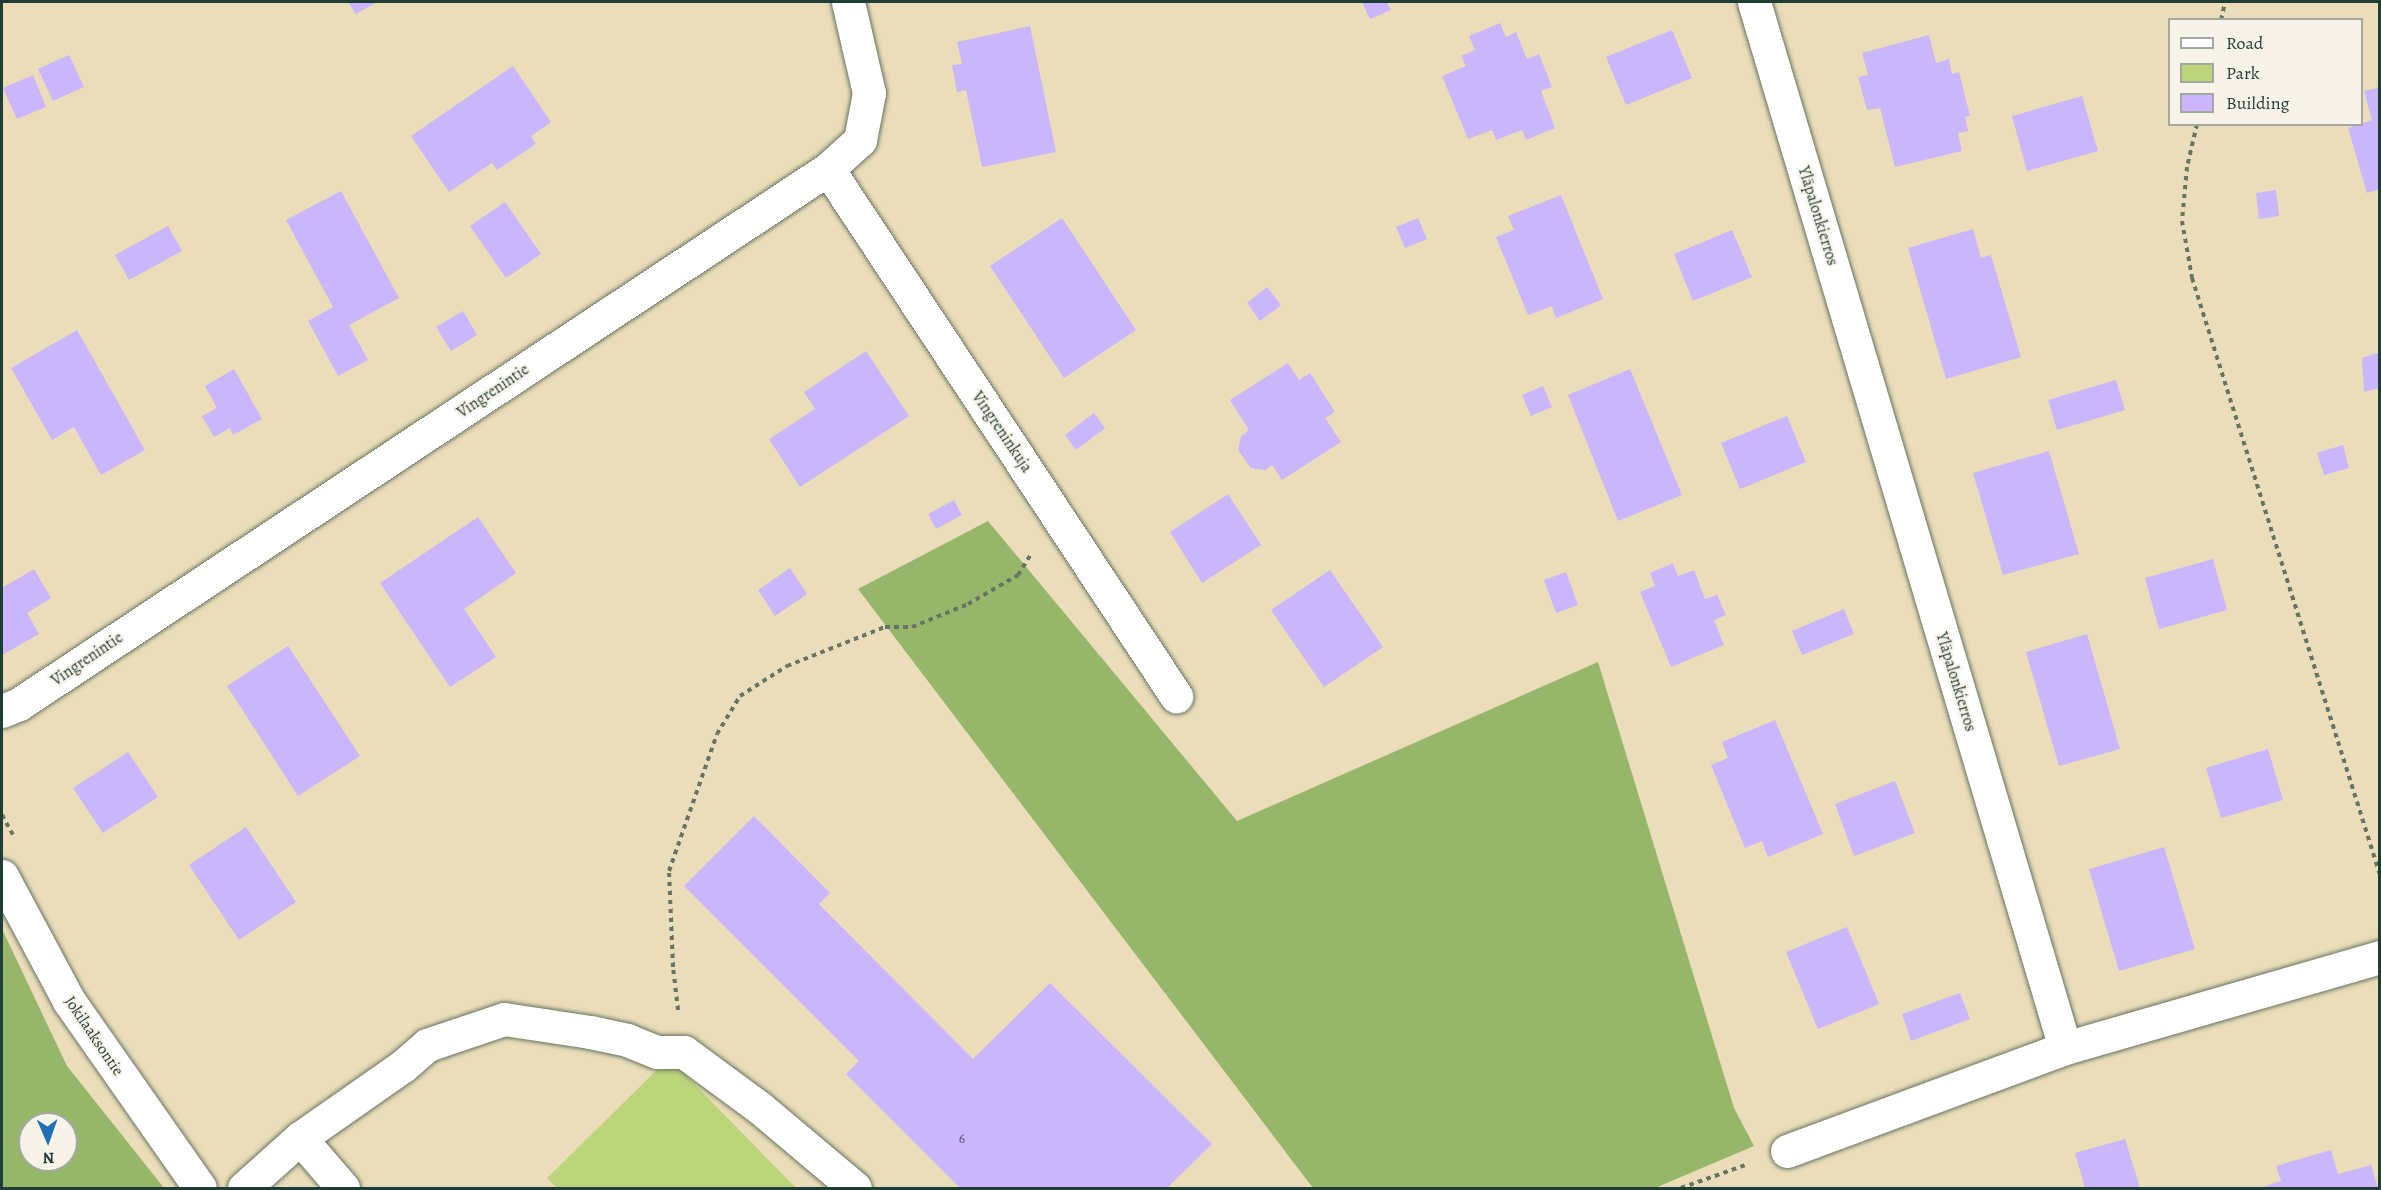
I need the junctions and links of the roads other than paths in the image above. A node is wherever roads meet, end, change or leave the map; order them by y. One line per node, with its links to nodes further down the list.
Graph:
1 (848, 2): 3 (street, Vingrenintie)
2 (1754, 2): 8 (street, Yläpalonkierros)
3 (828, 169): 4 (street, Vingreninkuja); 5 (street, Vingrenintie)
4 (1176, 696)
5 (2, 711)
6 (2, 876): 11 (street, Jokilaaksontie)
7 (2379, 957): 8 (street)
8 (2065, 1048): 10 (street)
9 (300, 1138): 12 (street); 13 (street); 14 (street)
10 (1787, 1151)
11 (200, 1188)
12 (244, 1188)
13 (343, 1188)
14 (855, 1188)

